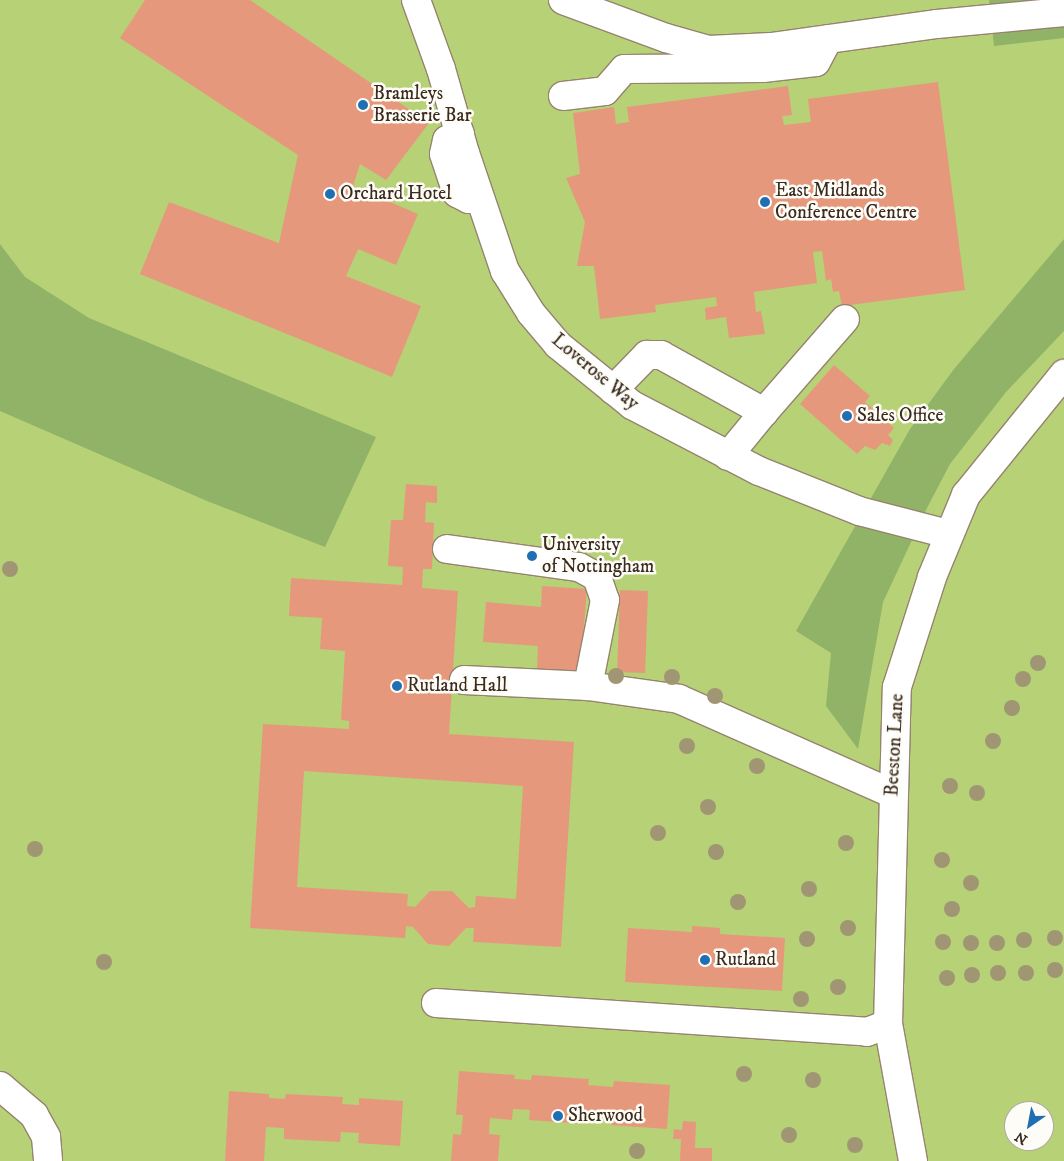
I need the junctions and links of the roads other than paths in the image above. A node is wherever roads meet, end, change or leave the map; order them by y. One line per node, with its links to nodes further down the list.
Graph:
1 (416, 0): 8 (street, Loverose Way)
2 (563, 0): 4 (street)
3 (1064, 12): 4 (street)
4 (828, 39): 5 (street)
5 (562, 96)
6 (845, 319): 9 (street)
7 (1064, 374): 11 (street, Beeston Lane)
8 (612, 390): 9 (street); 10 (street, Loverose Way)
9 (764, 412): 10 (street)
10 (728, 456): 11 (street, Loverose Way)
11 (948, 534): 15 (street, Beeston Lane)
12 (446, 549): 14 (street)
13 (464, 680): 14 (street)
14 (588, 686): 15 (street)
15 (893, 794): 17 (street, Beeston Lane)
16 (436, 1003): 17 (street)
17 (888, 1024): 20 (street, Beeston Lane)
18 (0, 1086): 19 (street)
19 (48, 1161)
20 (912, 1161)

